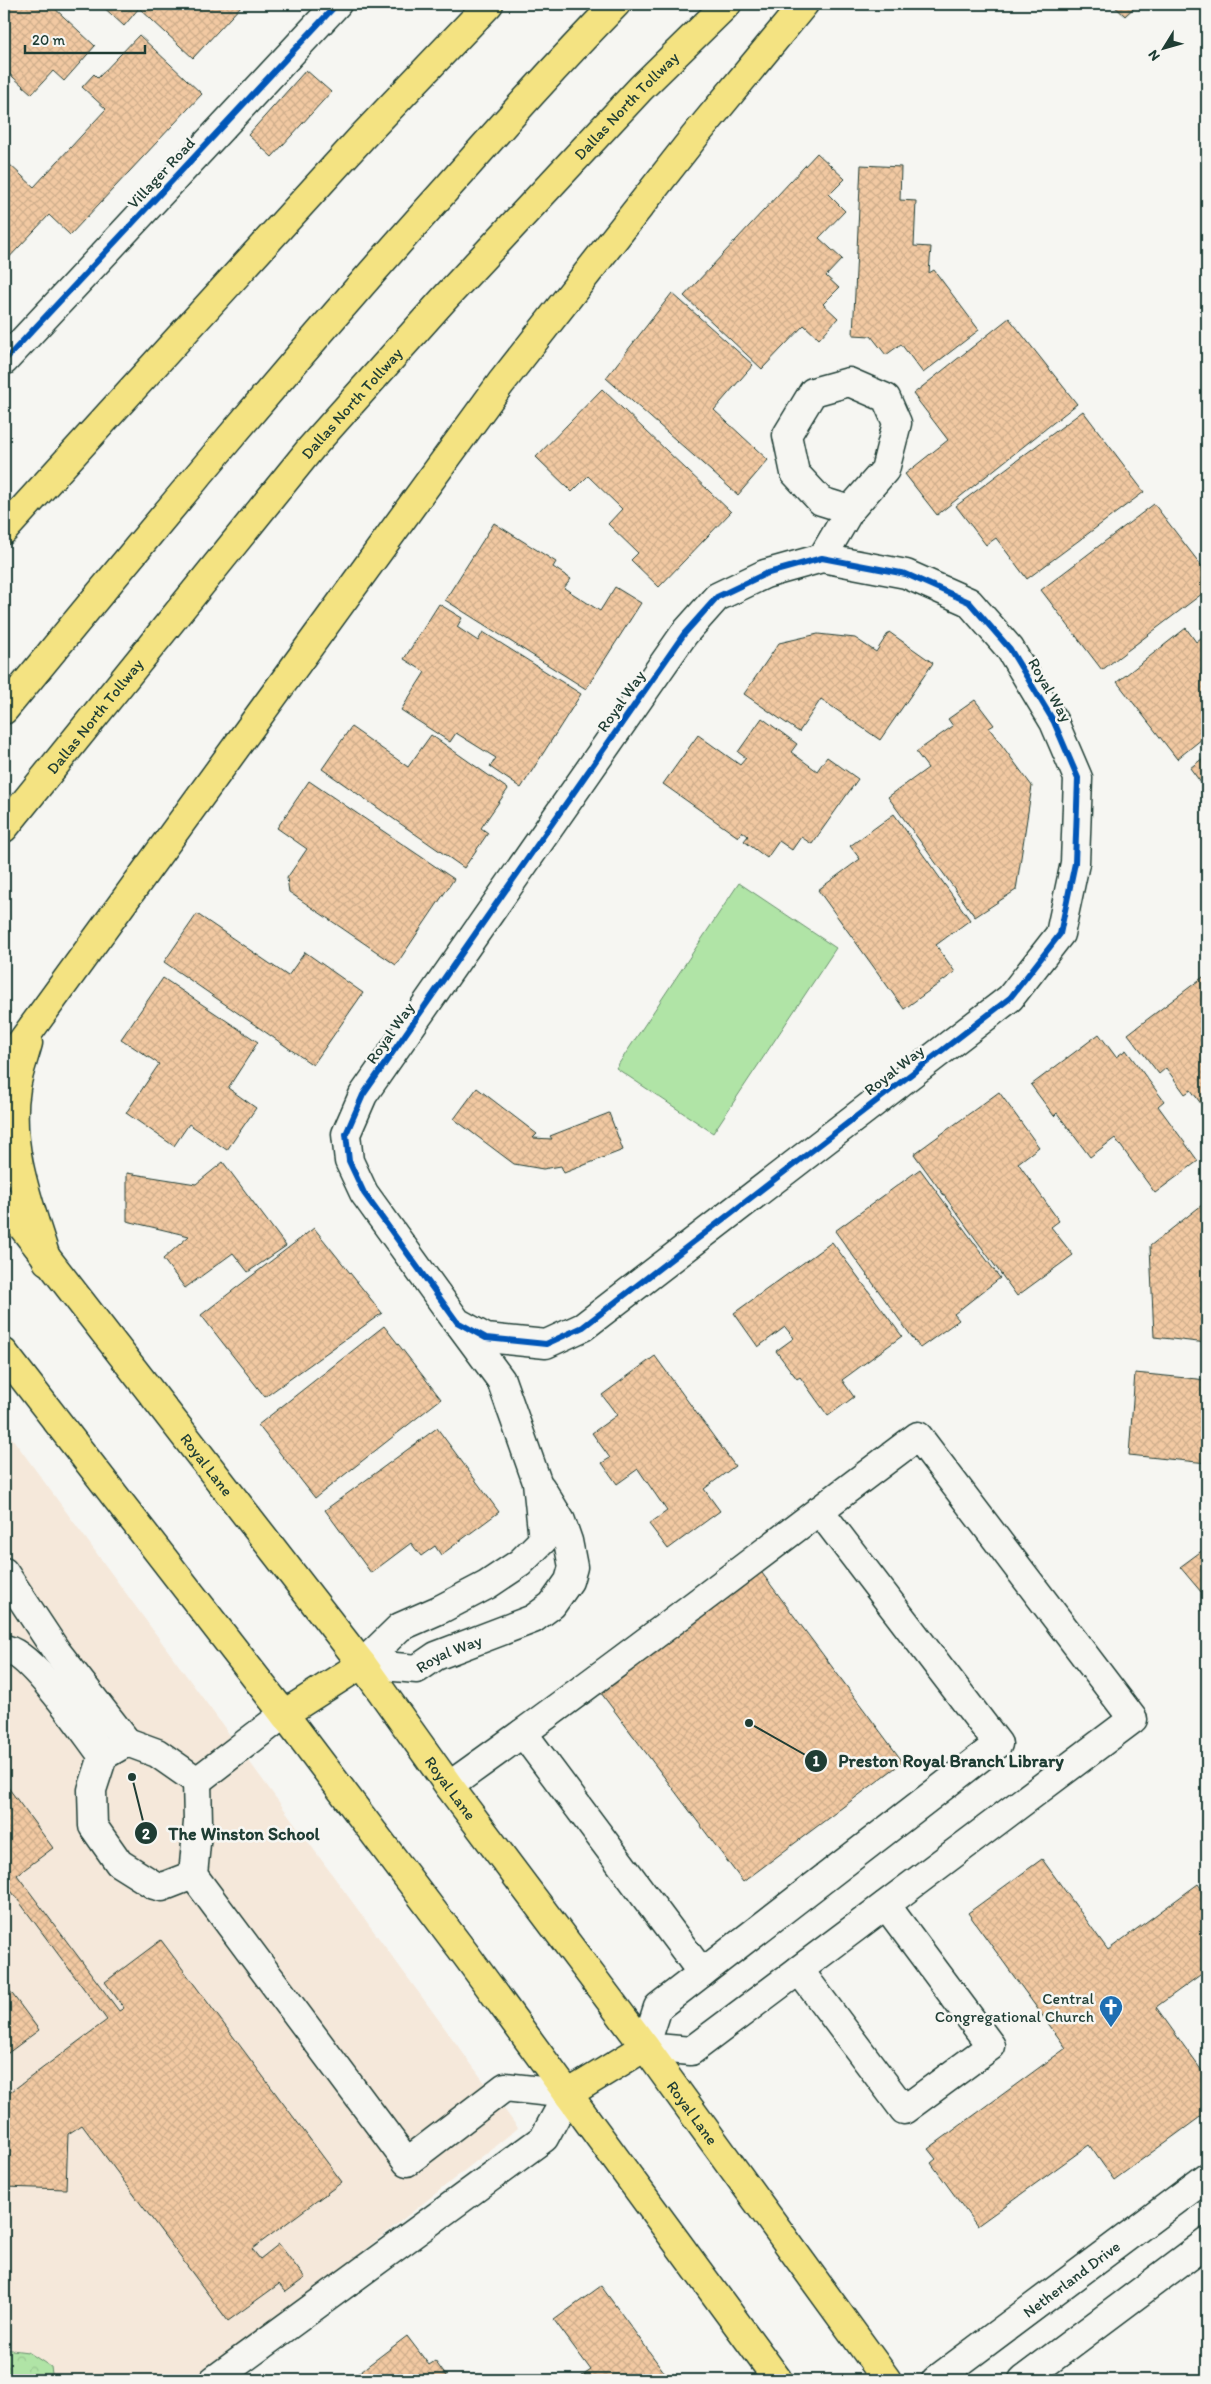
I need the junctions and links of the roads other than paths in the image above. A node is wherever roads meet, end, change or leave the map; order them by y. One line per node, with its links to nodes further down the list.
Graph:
1 (338, 4): 6 (street, Villager Road)
2 (489, 4): 8 (main road)
3 (616, 4): 10 (main road)
4 (728, 4): 11 (main road, Dallas North Tollway)
5 (804, 4): 12 (main road)
6 (4, 361)
7 (850, 510): 7 (street); 9 (street)
8 (4, 530)
9 (822, 558): 16 (street, Royal Way); 16 (street, Royal Way)
10 (4, 710)
11 (4, 828)
12 (34, 1024): 13 (main road); 15 (main road)
13 (4, 1066)
14 (4, 1203): 15 (main road, Royal Lane)
15 (47, 1260): 22 (main road, Royal Lane)
16 (457, 1322): 18 (street, Royal Way)
17 (4, 1354): 23 (main road)
18 (537, 1482): 22 (street, Royal Way); 22 (street, Royal Way)
19 (820, 1510): 24 (street); 30 (street); 32 (street)
20 (4, 1572): 25 (street)
21 (4, 1649): 26 (street)
22 (362, 1664): 23 (main road); 28 (main road, Royal Lane)
23 (284, 1714): 27 (street); 34 (main road)
24 (523, 1733): 28 (street); 32 (street)
25 (127, 1742): 26 (street); 27 (street)
26 (102, 1756): 29 (street)
27 (197, 1781): 29 (street)
28 (449, 1786): 33 (main road, Royal Lane)
29 (193, 1875): 34 (street)
30 (886, 1905): 31 (street); 31 (street)
31 (799, 1970): 33 (street)
32 (702, 1973): 33 (street)
33 (645, 2047): 34 (main road); 39 (main road, Royal Lane)
34 (568, 2094): 37 (street); 38 (main road)
35 (1207, 2177): 40 (street, Netherland Drive)
36 (1207, 2242): 41 (street)
37 (214, 2380)
38 (778, 2380)
39 (887, 2380)
40 (936, 2380)
41 (1023, 2380)

